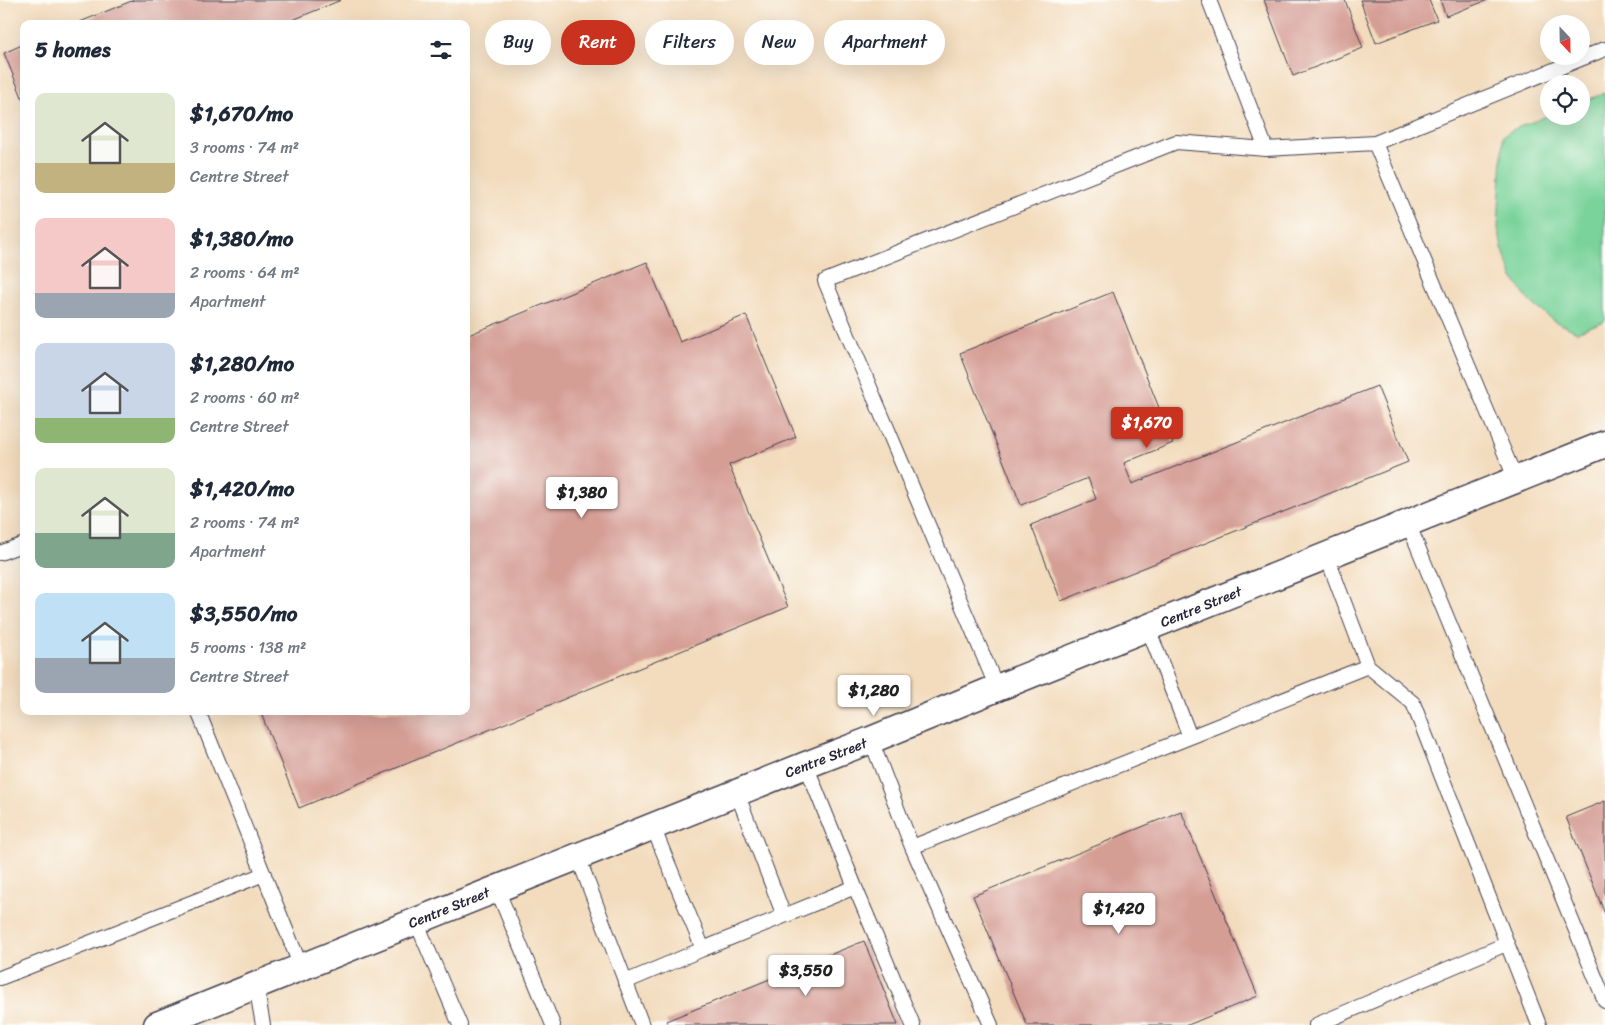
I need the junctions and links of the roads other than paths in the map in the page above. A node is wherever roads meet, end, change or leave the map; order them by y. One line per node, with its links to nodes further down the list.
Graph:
1 (1209, 0): 4 (lane)
2 (1605, 49): 3 (lane)
3 (1375, 143): 4 (lane); 6 (lane)
4 (1266, 149): 13 (lane)
5 (1605, 444): 6 (street, Centre Street)
6 (1516, 480): 7 (street, Centre Street)
7 (1408, 523): 10 (street, Centre Street); 33 (lane)
8 (20, 546): 9 (lane)
9 (0, 553)
10 (1327, 557): 11 (street, Centre Street); 12 (lane)
11 (1148, 628): 13 (street, Centre Street); 15 (lane)
12 (1368, 666): 15 (lane); 27 (lane)
13 (997, 688): 16 (street, Centre Street)
14 (200, 715): 22 (lane)
15 (1190, 737): 20 (lane)
16 (871, 740): 17 (street, Centre Street); 20 (lane)
17 (806, 765): 18 (street, Centre Street); 23 (lane)
18 (737, 793): 19 (street, Centre Street); 25 (lane)
19 (653, 827): 21 (street, Centre Street); 28 (lane)
20 (912, 846): 40 (lane)
21 (578, 857): 24 (street, Centre Street); 31 (lane)
22 (264, 874): 29 (lane); 30 (lane)
23 (855, 887): 25 (lane); 39 (lane)
24 (497, 889): 26 (street, Centre Street); 37 (lane)
25 (784, 916): 28 (lane)
26 (416, 921): 29 (street, Centre Street); 36 (lane)
27 (1506, 944): 41 (lane); 42 (lane)
28 (703, 949): 31 (lane)
29 (301, 967): 32 (street, Centre Street)
30 (0, 978)
31 (625, 982): 38 (lane)
32 (256, 985): 34 (street, Centre Street); 35 (lane)
33 (1605, 1001)
34 (157, 1025)
35 (263, 1025)
36 (460, 1025)
37 (553, 1025)
38 (642, 1025)
39 (913, 1025)
40 (991, 1025)
41 (1316, 1025)
42 (1538, 1025)

